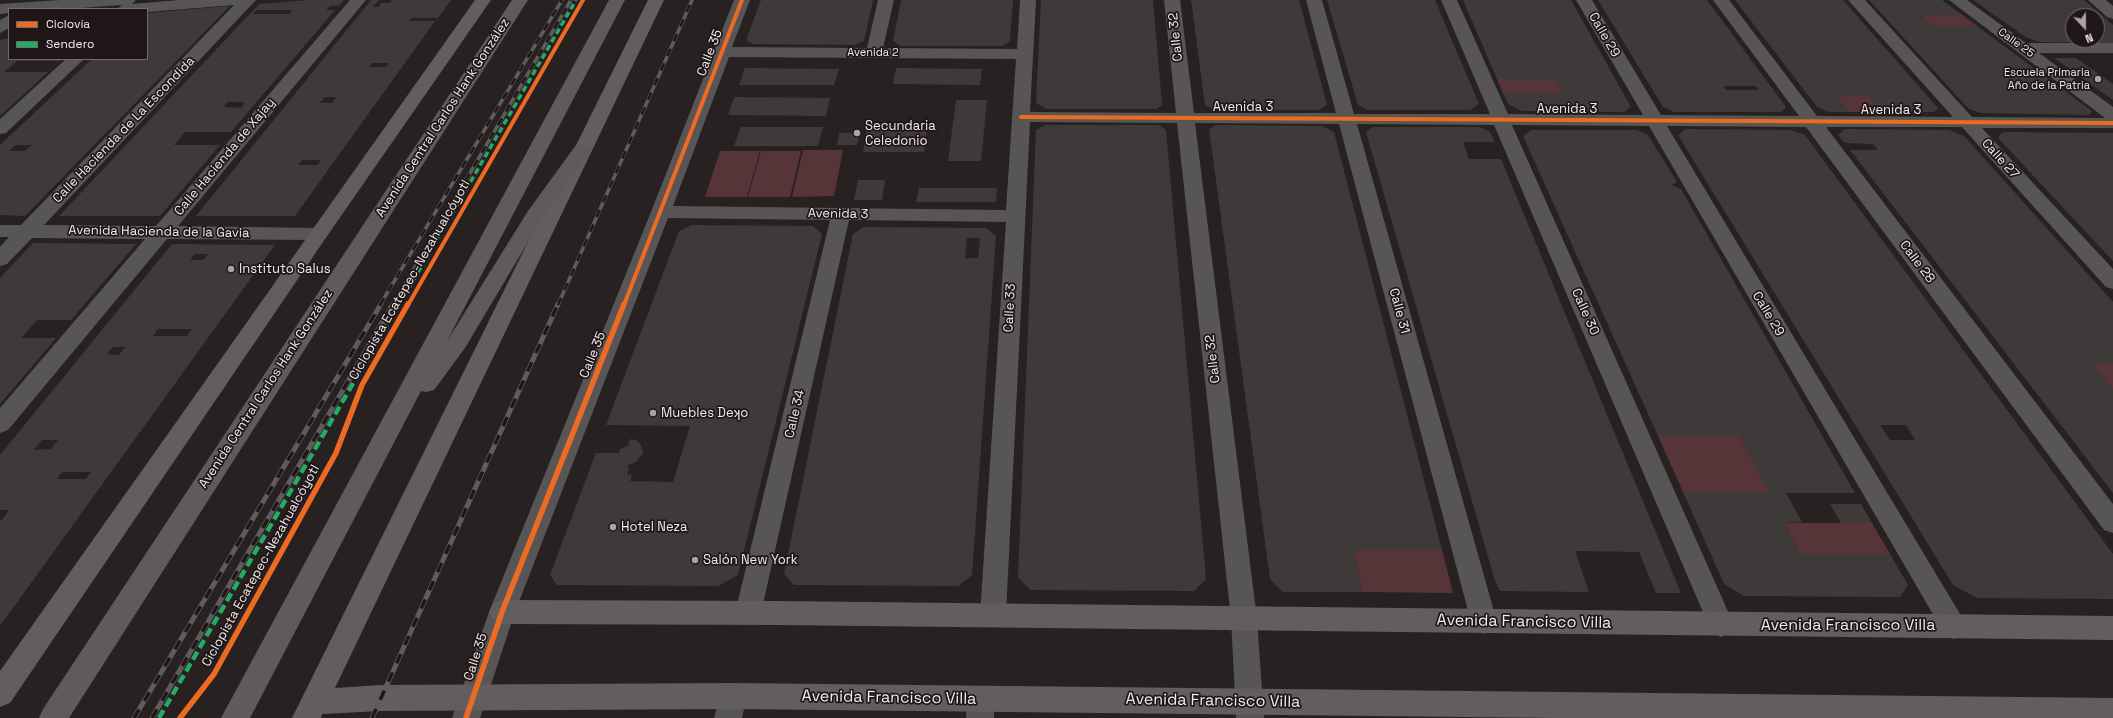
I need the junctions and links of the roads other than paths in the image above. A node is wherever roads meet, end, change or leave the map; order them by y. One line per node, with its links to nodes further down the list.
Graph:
1 (128, 0): 20 (street)
2 (239, 0): 21 (street)
3 (248, 0): 46 (street, Calle Hacienda de La Escondida)
4 (358, 0): 47 (street, Calle Hacienda de Xajay)
5 (484, 0): 48 (main road)
6 (520, 0): 72 (highway, Avenida Central Carlos Hank González)
7 (617, 0): 52 (highway)
8 (656, 0): 41 (main road)
9 (742, 0): 27 (street, Calle 35)
10 (886, 0): 28 (street)
11 (1028, 0): 29 (street, Calle 33)
12 (1172, 0): 33 (street, Calle 32)
13 (1314, 0): 34 (street, Calle 31)
14 (1449, 0): 35 (street, Calle 30)
15 (1584, 0): 36 (street, Calle 29)
16 (1721, 0): 37 (street, Calle 28)
17 (1856, 0): 38 (street, Calle 27)
18 (1957, 0): 25 (street, Calle 25)
19 (2096, 0): 22 (street)
20 (21, 8)
21 (143, 8)
22 (2113, 14)
23 (8, 20): 24 (street)
24 (0, 28)
25 (2023, 48): 26 (street); 31 (street, Calle 25)
26 (2113, 48)
27 (722, 52): 28 (street, Avenida 2); 42 (street, Calle 35)
28 (874, 53): 29 (street, Avenida 2)
29 (1025, 54): 32 (street, Calle 33)
30 (75, 60): 40 (street)
31 (2113, 114)
32 (1021, 117): 33 (street, Avenida 3); 44 (street, Calle 33)
33 (1185, 118): 34 (street, Avenida 3); 57 (street, Calle 32)
34 (1346, 118): 35 (street, Avenida 3); 58 (street, Calle 31)
35 (1501, 119): 36 (street, Avenida 3); 59 (street, Calle 30)
36 (1653, 120): 37 (street, Avenida 3); 60 (street, Calle 29)
37 (1811, 121): 38 (street, Avenida 3); 53 (street, Calle 28)
38 (1966, 122): 39 (street, Avenida 3); 50 (street, Calle 27)
39 (2113, 123)
40 (0, 129)
41 (582, 149): 52 (highway); 66 (main road)
42 (661, 212): 43 (street, Avenida 3); 54 (street, Calle 35)
43 (841, 214): 44 (street, Avenida 3); 55 (street, Calle 34)
44 (1016, 216): 56 (street, Calle 33)
45 (0, 231): 46 (street, Avenida Hacienda de la Gavia)
46 (27, 231): 47 (street, Avenida Hacienda de la Gavia); 49 (street, Calle Hacienda de La Escondida)
47 (162, 232): 48 (street, Avenida Hacienda de la Gavia); 51 (street, Calle Hacienda de Xajay)
48 (318, 234): 62 (main road)
49 (0, 259)
50 (2113, 282)
51 (0, 424)
52 (383, 441): 73 (highway)
53 (2113, 523)
54 (502, 612): 55 (main road, Avenida Francisco Villa); 64 (street, Calle 35)
55 (748, 613): 56 (main road, Avenida Francisco Villa)
56 (993, 615): 57 (main road, Avenida Francisco Villa)
57 (1244, 619): 58 (main road, Avenida Francisco Villa); 67 (street, Calle 32)
58 (1484, 622): 59 (main road, Avenida Francisco Villa)
59 (1721, 625): 60 (main road, Avenida Francisco Villa)
60 (1954, 627): 61 (main road, Avenida Francisco Villa)
61 (2113, 628)
62 (0, 694)
63 (731, 707): 64 (main road, Avenida Francisco Villa); 65 (main road, Avenida Francisco Villa)
64 (470, 708): 66 (main road, Avenida Francisco Villa)
65 (981, 709): 67 (main road, Avenida Francisco Villa)
66 (310, 710)
67 (1249, 710): 68 (main road, Avenida Francisco Villa)
68 (1482, 711): 70 (main road, Avenida Francisco Villa)
69 (2113, 711): 71 (main road, Avenida Francisco Villa)
70 (1705, 712): 71 (main road, Avenida Francisco Villa)
71 (1931, 714)
72 (53, 718)
73 (235, 718)

